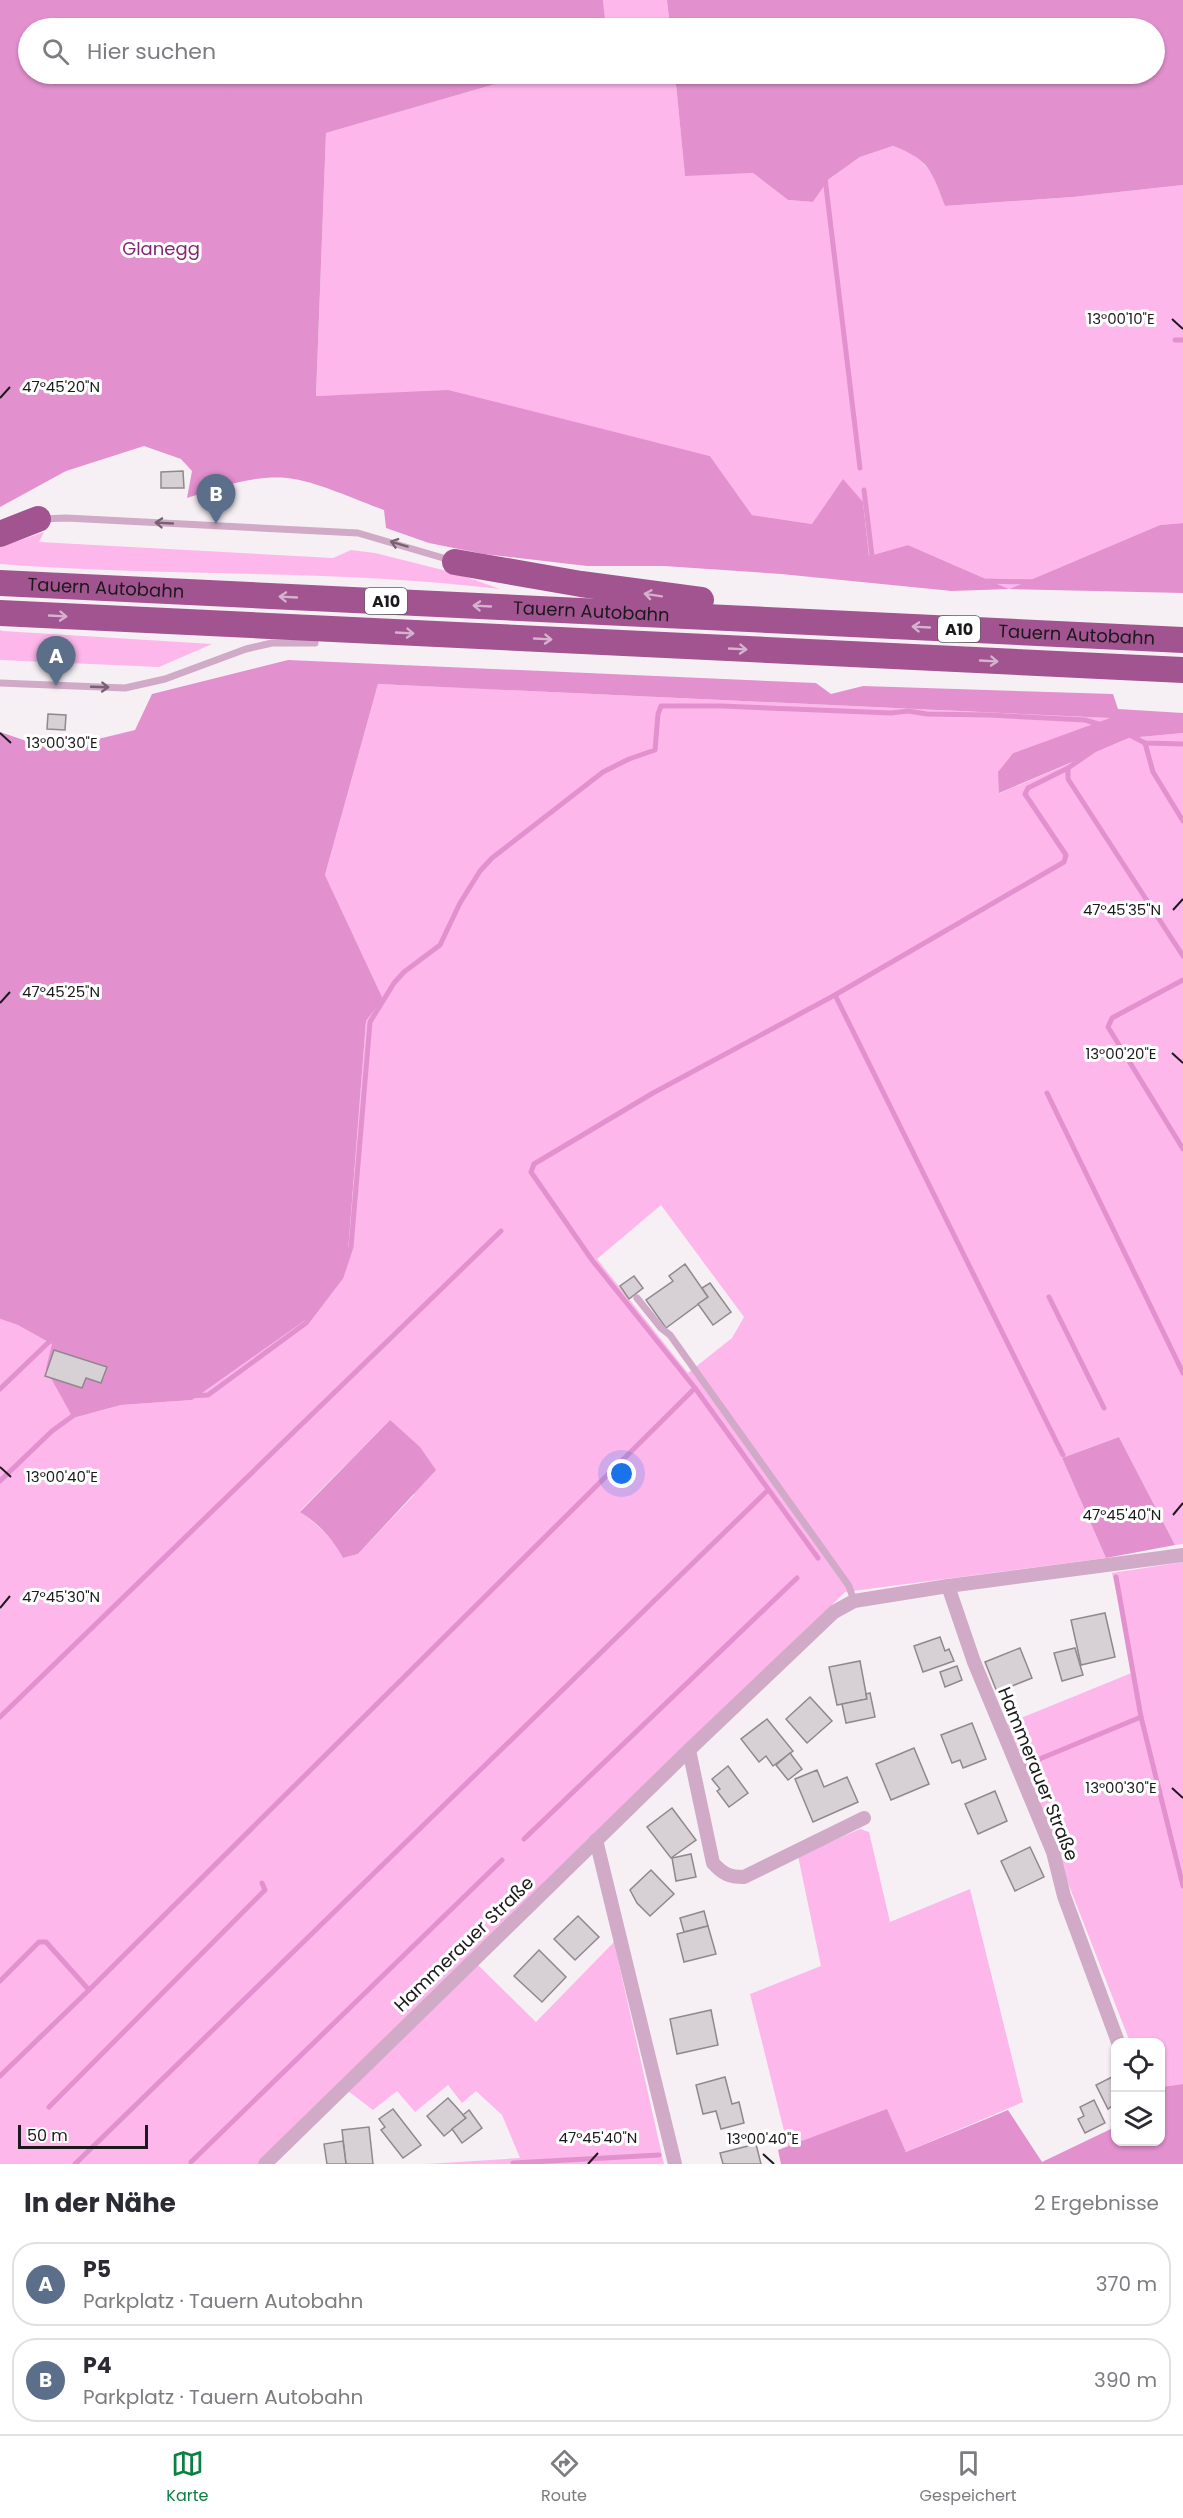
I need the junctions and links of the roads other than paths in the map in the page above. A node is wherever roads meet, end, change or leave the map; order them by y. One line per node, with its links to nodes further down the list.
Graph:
1 (38, 519): 2 (highway); 3 (lane, one-way to 1)
2 (0, 534)
3 (455, 562): 6 (highway, one-way to 3)
4 (0, 583): 6 (highway, Tauern Autobahn / A10, one-way to 4)
5 (0, 613): 7 (highway, Tauern Autobahn / A10, one-way to 7)
6 (772, 620): 8 (highway, Tauern Autobahn / A10, one-way to 6)
7 (346, 630): 9 (highway); 10 (highway, Tauern Autobahn / A10, one-way to 10)
8 (1183, 640)
9 (315, 642): 11 (lane, one-way to 9)
10 (1183, 670)
11 (0, 683)
12 (637, 1298): 15 (lane)
13 (1183, 1555): 14 (street, Hammerauer Straße)
14 (948, 1586): 15 (street, Hammerauer Straße); 19 (street, Hammerauer Straße)
15 (854, 1601): 16 (street, Hammerauer Straße)
16 (689, 1750): 17 (street); 18 (street, Hammerauer Straße)
17 (864, 1818)
18 (596, 1840): 20 (street, Hammerauer Straße); 21 (street)
19 (1116, 2038)
20 (265, 2164)
21 (675, 2164)

